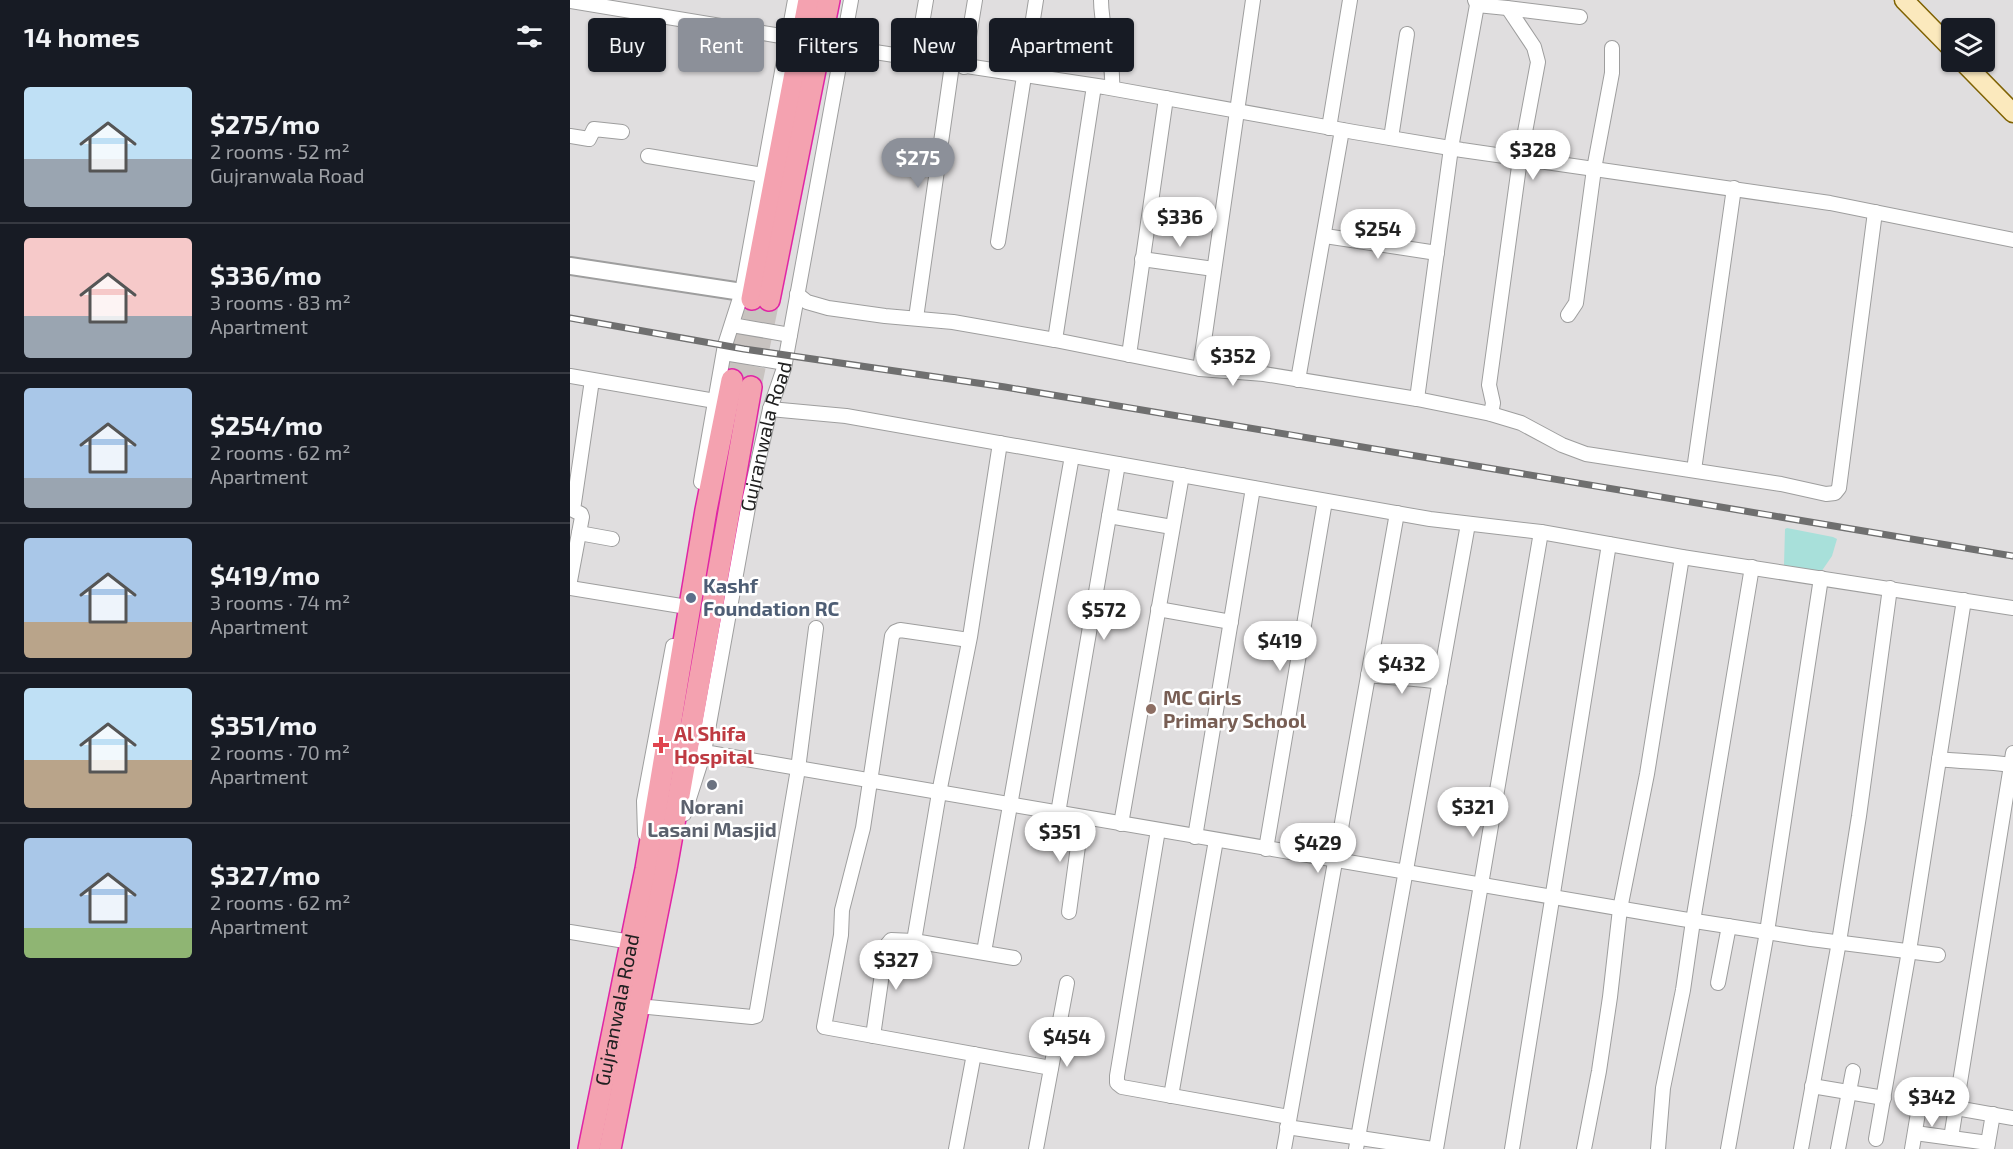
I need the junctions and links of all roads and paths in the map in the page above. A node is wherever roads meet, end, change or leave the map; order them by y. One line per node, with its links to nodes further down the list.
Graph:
1 (795, 0): 16 (street, Gujranwala Road)
2 (809, 0): 54 (highway, Gujranwala Road)
3 (829, 0): 54 (highway, Gujranwala Road)
4 (851, 0): 17 (street, Gujranwala Road)
5 (926, 0): 18 (street)
6 (975, 0): 19 (street)
7 (1036, 0): 29 (street)
8 (1101, 0): 31 (street)
9 (1254, 0): 33 (street)
10 (1350, 0): 35 (street)
11 (1904, 0): 22 (main road)
12 (570, 1): 21 (street)
13 (1476, 2): 14 (street); 39 (street)
14 (1507, 8): 15 (street); 41 (street)
15 (1580, 17)
16 (792, 18)
17 (848, 18)
18 (923, 18)
19 (970, 18)
20 (1407, 34): 38 (street)
21 (776, 35)
22 (1941, 38)
23 (1612, 48): 42 (street)
24 (977, 69): 29 (street)
25 (782, 72): 43 (street, Gujranwala Road)
26 (837, 72): 53 (street, Gujranwala Road)
27 (957, 72): 56 (street)
28 (1974, 72): 34 (main road)
29 (1024, 75): 30 (street); 48 (street)
30 (1094, 86): 31 (street); 59 (street)
31 (1112, 88): 32 (street)
32 (1166, 98): 33 (street); 50 (street)
33 (1237, 111): 35 (street); 52 (street)
34 (2013, 113)
35 (1336, 129): 38 (street); 46 (street)
36 (622, 132): 37 (street)
37 (570, 136)
38 (1391, 138): 39 (street)
39 (1451, 148): 41 (street); 49 (street)
40 (648, 156): 43 (street)
41 (1521, 159): 42 (street); 71 (street)
42 (1594, 169): 44 (street); 55 (street)
43 (764, 175): 54 (street, Gujranwala Road)
44 (1734, 188): 45 (street); 75 (street)
45 (1875, 212): 47 (street); 75 (street)
46 (1325, 236): 49 (street); 66 (street)
47 (2013, 240)
48 (998, 242)
49 (1437, 254): 68 (street)
50 (1142, 259): 52 (street); 61 (street)
51 (570, 266): 54 (street)
52 (1214, 269): 63 (street)
53 (797, 294): 56 (street); 58 (street, Gujranwala Road)
54 (754, 297): 57 (street, Gujranwala Road)
55 (1568, 315)
56 (916, 318): 59 (street)
57 (732, 325): 58 (street); 60 (street, Gujranwala Road)
58 (790, 335): 62 (street, Gujranwala Road)
59 (1055, 340): 61 (street)
60 (724, 353): 62 (street); 69 (street, Gujranwala Road)
61 (1129, 355): 63 (street)
62 (785, 363): 70 (street, Gujranwala Road)
63 (1200, 369): 66 (street)
64 (570, 376): 65 (street)
65 (592, 380): 69 (street); 84 (street)
66 (1298, 381): 68 (street)
67 (741, 384): 118 (highway, Gujranwala Road)
68 (1417, 399): 71 (street)
69 (715, 401): 95 (street, Gujranwala Road)
70 (770, 409): 72 (street); 103 (street, Gujranwala Road)
71 (1491, 414): 75 (street)
72 (1000, 443): 73 (street); 100 (street)
73 (1072, 456): 74 (street); 109 (street)
74 (1118, 464): 76 (street); 80 (street)
75 (1694, 470)
76 (1182, 475): 77 (street); 82 (street)
77 (1253, 488): 78 (street); 98 (street)
78 (1325, 501): 79 (street); 116 (street)
79 (1397, 513): 81 (street); 101 (street)
80 (1109, 516): 82 (street); 110 (street)
81 (1468, 524): 83 (street); 102 (street)
82 (1172, 527): 97 (street)
83 (1541, 532): 86 (street); 120 (street)
84 (579, 533): 85 (street); 87 (street)
85 (612, 539)
86 (1609, 544): 88 (street); 121 (street)
87 (573, 550): 91 (street)
88 (1682, 556): 89 (street); 122 (street)
89 (1752, 567): 90 (street); 124 (street)
90 (1821, 578): 93 (street); 127 (street)
91 (570, 581)
92 (570, 588): 95 (street)
93 (1890, 588): 94 (street); 130 (street)
94 (1964, 600): 96 (street); 104 (street)
95 (681, 606): 118 (street, Gujranwala Road)
96 (2013, 608)
97 (1158, 609): 98 (street); 112 (street)
98 (1231, 622): 114 (street)
99 (816, 628): 106 (street)
100 (969, 640): 107 (street); 108 (street)
101 (1368, 675): 102 (street); 117 (street)
102 (1440, 682): 119 (street)
103 (704, 752): 106 (street); 118 (street, Gujranwala Road)
104 (1939, 759): 105 (street); 131 (street)
105 (2012, 759): 147 (street)
106 (798, 769): 107 (street); 137 (street)
107 (869, 782): 108 (street); 138 (street)
108 (939, 793): 109 (street); 128 (street)
109 (1011, 806): 110 (street); 132 (street)
110 (1058, 813): 111 (street)
111 (1082, 817): 112 (street); 123 (street)
112 (1121, 824): 113 (street)
113 (1158, 830): 114 (street); 144 (street)
114 (1195, 837): 115 (street)
115 (1216, 840): 116 (street); 144 (street)
116 (1266, 849): 117 (street)
117 (1336, 861): 119 (street); 150 (street)
118 (656, 869): 129 (highway, Gujranwala Road); 137 (highway, Gujranwala Road)
119 (1407, 873): 120 (street); 154 (street)
120 (1481, 885): 121 (street); 161 (street)
121 (1553, 897): 122 (street); 162 (street)
122 (1620, 909): 124 (street); 163 (street)
123 (1069, 912)
124 (1693, 921): 125 (street); 164 (street)
125 (1729, 926): 127 (street); 135 (street)
126 (570, 932): 129 (street)
127 (1767, 932): 130 (street); 165 (street)
128 (914, 941): 132 (street); 138 (street)
129 (631, 942): 156 (highway, Gujranwala Road)
130 (1839, 942): 131 (street); 142 (street)
131 (1909, 951): 133 (street); 145 (street)
132 (984, 952): 134 (street)
133 (1938, 955)
134 (1014, 958)
135 (1718, 982)
136 (1067, 983): 140 (street)
137 (638, 1006): 157 (highway, Gujranwala Road)
138 (873, 1036): 139 (street)
139 (974, 1054): 140 (street); 158 (street)
140 (1051, 1068): 159 (street)
141 (1853, 1071): 143 (street)
142 (1812, 1086): 143 (street); 166 (street)
143 (1849, 1092): 145 (street); 167 (street)
144 (1171, 1096): 150 (street)
145 (1884, 1098): 153 (street)
146 (1920, 1101): 151 (street)
147 (1956, 1108): 148 (street); 152 (street)
148 (1994, 1114): 149 (street); 155 (street)
149 (2013, 1118)
150 (1288, 1122): 154 (street); 160 (street)
151 (1915, 1133): 152 (street); 168 (street)
152 (1951, 1138): 155 (street)
153 (1876, 1139)
154 (1357, 1144): 161 (street)
155 (1987, 1146)
156 (589, 1149)
157 (610, 1149)
158 (956, 1149)
159 (1036, 1149)
160 (1284, 1149)
161 (1435, 1149)
162 (1512, 1149)
163 (1584, 1149)
164 (1658, 1149)
165 (1728, 1149)
166 (1801, 1149)
167 (1838, 1149)
168 (1912, 1149)

